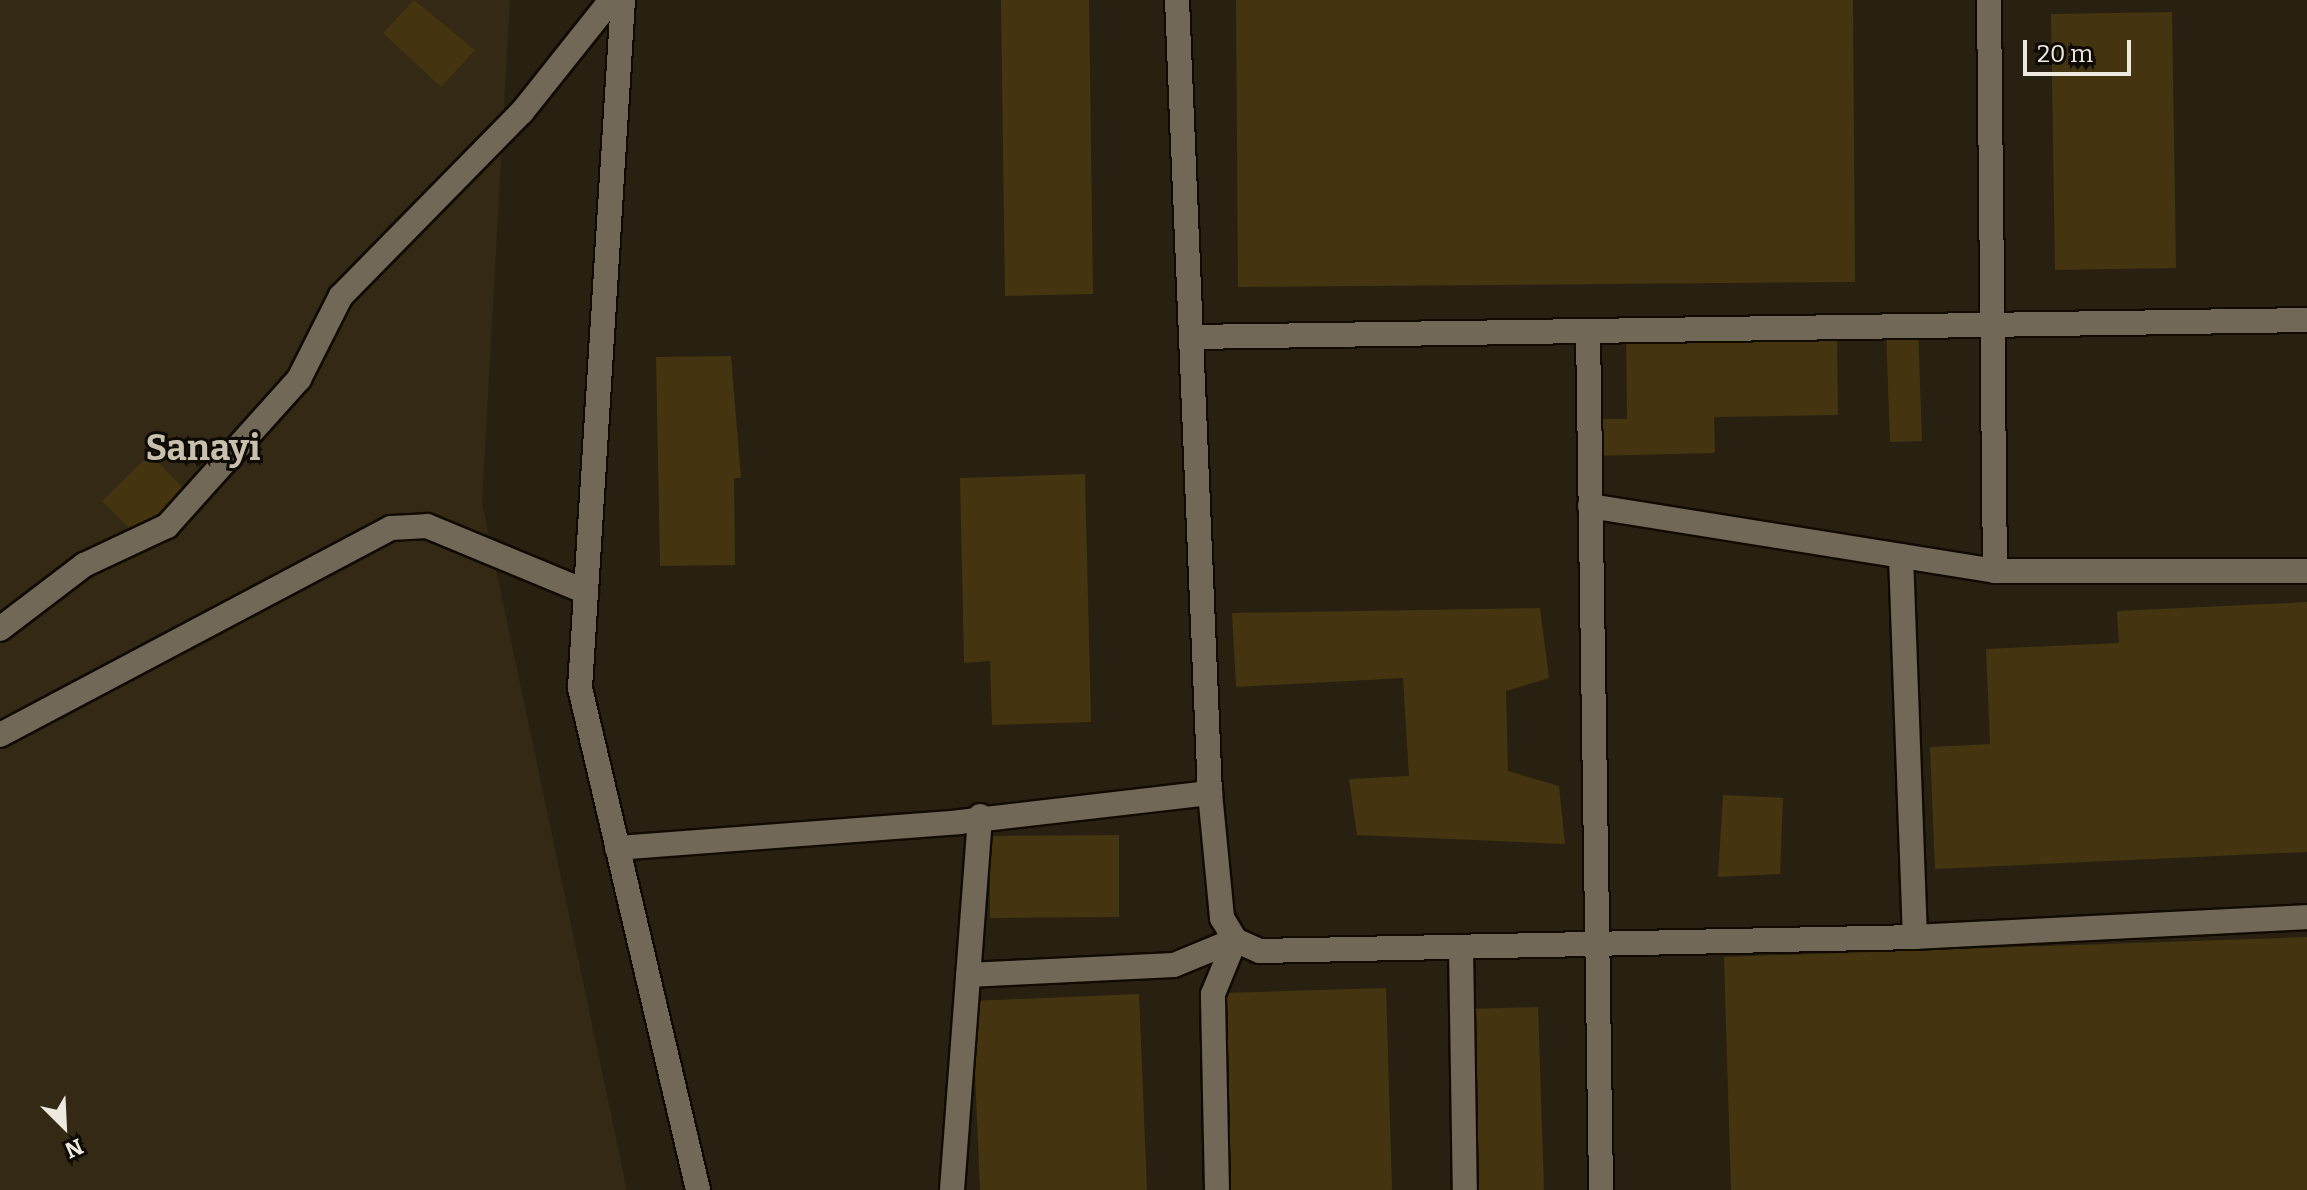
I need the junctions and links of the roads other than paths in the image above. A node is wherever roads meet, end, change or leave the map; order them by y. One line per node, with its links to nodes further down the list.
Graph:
1 (611, 0): 14 (lane)
2 (623, 0): 13 (lane)
3 (1177, 0): 8 (lane)
4 (1989, 0): 6 (lane)
5 (2307, 320): 6 (lane)
6 (1992, 325): 7 (lane); 11 (lane)
7 (1588, 331): 8 (lane); 9 (lane)
8 (1191, 337): 16 (lane)
9 (1590, 506): 10 (lane); 22 (lane)
10 (1901, 556): 11 (lane); 20 (lane)
11 (1995, 571): 12 (lane)
12 (2307, 571)
13 (586, 592): 15 (lane); 18 (lane)
14 (0, 629)
15 (0, 735)
16 (1210, 793): 17 (lane); 21 (lane)
17 (980, 816): 18 (lane); 24 (lane)
18 (617, 848): 25 (lane)
19 (2307, 917): 20 (lane)
20 (1915, 937): 22 (lane)
21 (1235, 940): 23 (lane); 24 (lane); 27 (lane)
22 (1597, 944): 23 (lane); 29 (lane)
23 (1461, 947): 28 (lane)
24 (968, 975): 26 (lane)
25 (698, 1190)
26 (952, 1190)
27 (1217, 1190)
28 (1465, 1190)
29 (1601, 1190)

